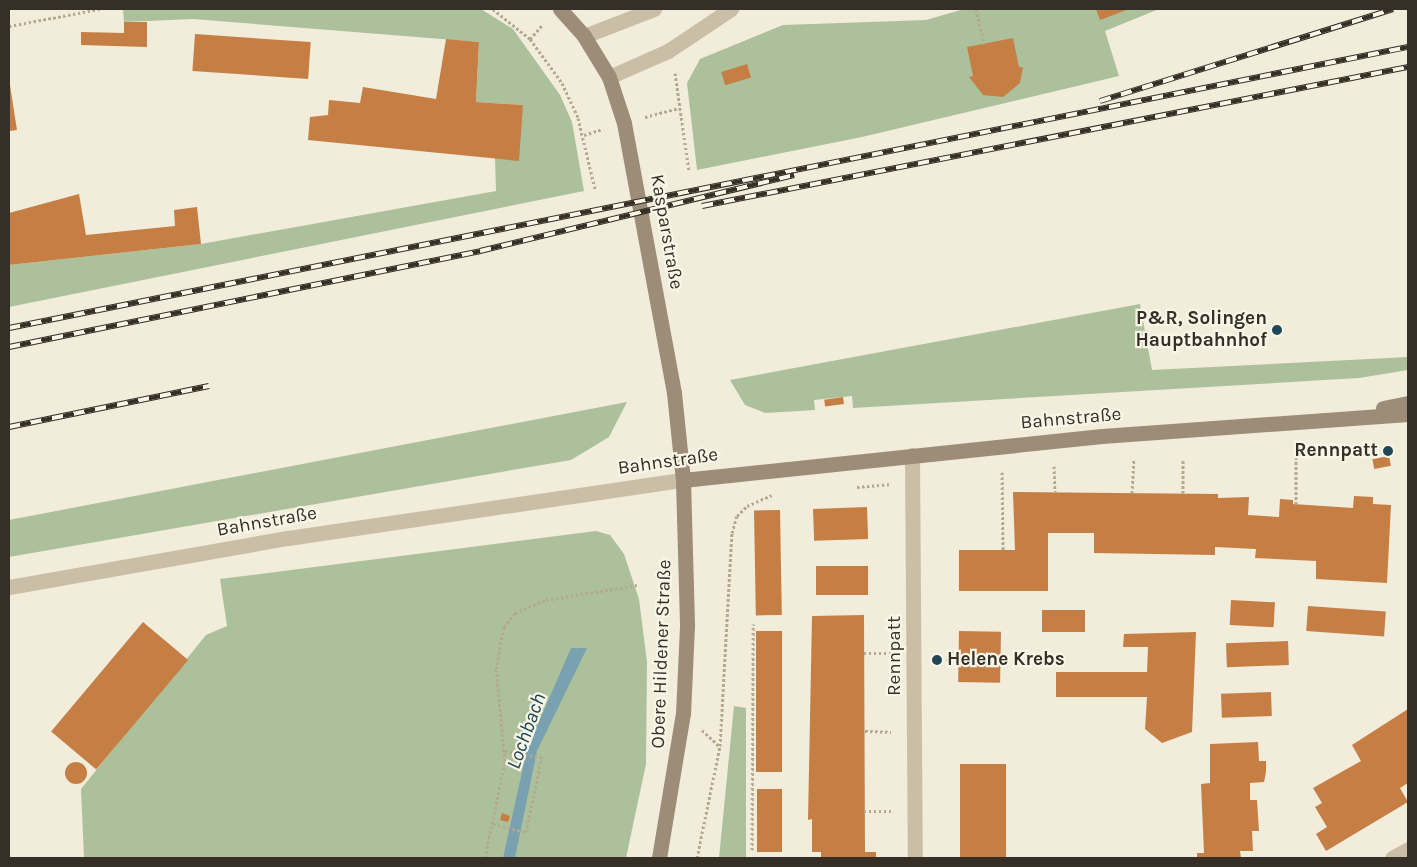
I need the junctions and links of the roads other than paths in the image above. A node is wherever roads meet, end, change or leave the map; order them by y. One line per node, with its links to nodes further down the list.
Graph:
1 (560, 9): 4 (main road, Kasparstraße)
2 (654, 9): 4 (street)
3 (731, 9): 5 (street)
4 (584, 36): 5 (main road, Kasparstraße)
5 (609, 77): 10 (main road, Kasparstraße)
6 (1408, 403): 8 (main road, Bahnstraße)
7 (1408, 414): 8 (main road, Bahnstraße)
8 (1337, 417): 9 (main road, Bahnstraße)
9 (912, 455): 10 (main road, Bahnstraße); 14 (street, Rennpatt)
10 (683, 480): 11 (street, Bahnstraße); 13 (main road, Obere Hildener Straße)
11 (9, 587)
12 (1408, 849): 15 (street)
13 (659, 858)
14 (915, 858)
15 (1392, 858)

